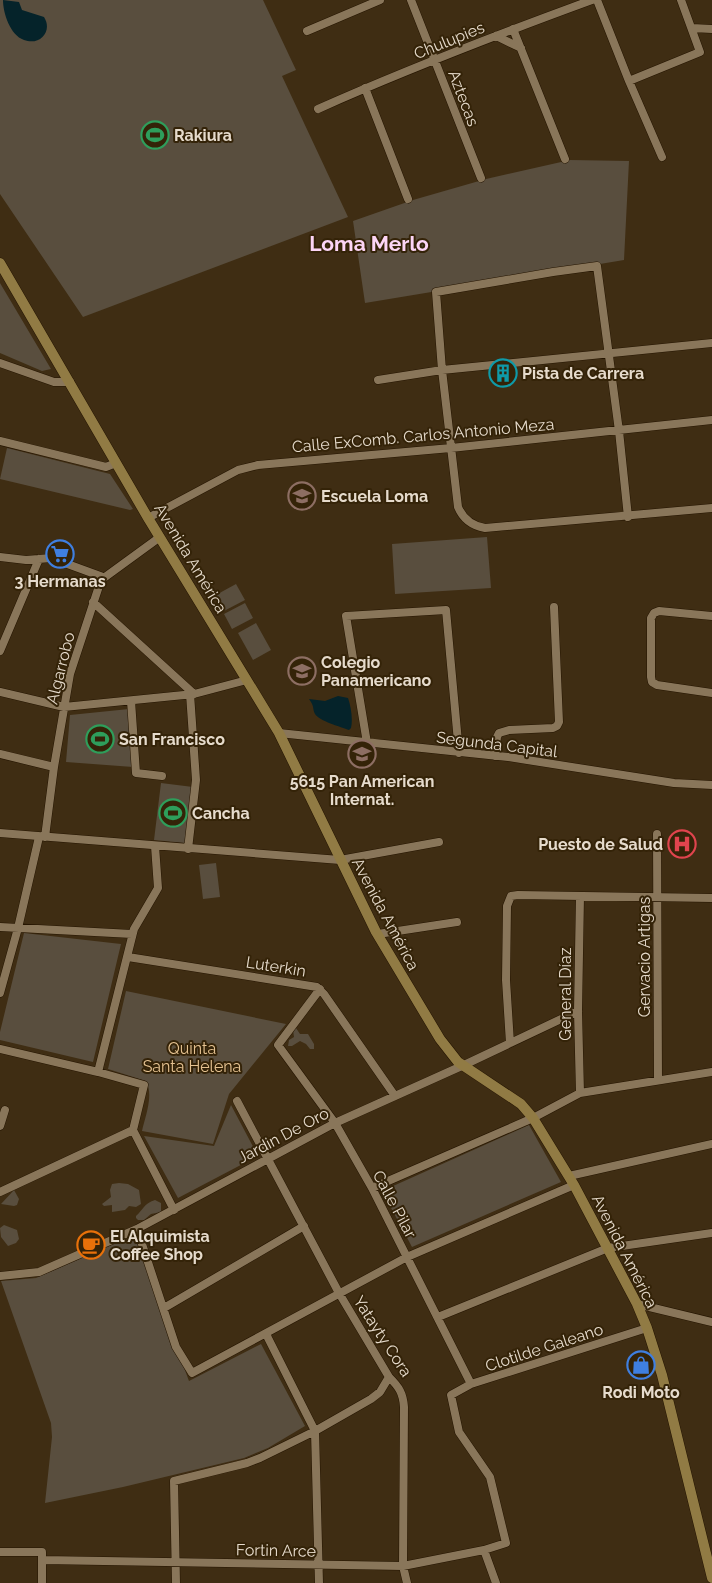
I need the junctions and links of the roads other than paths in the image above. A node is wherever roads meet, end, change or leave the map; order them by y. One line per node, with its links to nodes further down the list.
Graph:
1 (380, 0): 9 (street)
2 (411, 0): 12 (street, Aztecas)
3 (592, 0): 6 (street, Chulupies)
4 (597, 0): 13 (street)
5 (681, 0): 7 (street)
6 (514, 28): 10 (street, Chulupies); 11 (street)
7 (692, 28): 8 (street); 13 (street)
8 (712, 29)
9 (307, 30)
10 (496, 36): 11 (street); 12 (street, Chulupies)
11 (521, 48): 17 (street)
12 (435, 60): 14 (street, Chulupies); 18 (street, Aztecas)
13 (629, 80): 16 (street)
14 (365, 88): 15 (street, Chulupies); 19 (street)
15 (318, 109)
16 (662, 157)
17 (566, 159)
18 (481, 178)
19 (408, 199)
20 (0, 263): 26 (main road, Avenida América)
21 (712, 343): 22 (street)
22 (609, 354): 24 (street); 24 (street); 28 (street)
23 (0, 363): 26 (street)
24 (442, 370): 25 (street); 30 (street)
25 (378, 380)
26 (70, 382): 31 (main road, Avenida América)
27 (712, 420): 28 (street, Calle ExComb. Carlos Antonio Meza)
28 (619, 431): 30 (street, Calle ExComb. Carlos Antonio Meza); 33 (street)
29 (0, 441): 31 (street)
30 (452, 448): 33 (street); 34 (street, Calle ExComb. Carlos Antonio Meza)
31 (116, 463): 34 (main road, Avenida América)
32 (712, 508): 33 (street)
33 (628, 517)
34 (148, 518): 35 (main road, Avenida América)
35 (160, 537): 38 (street); 44 (main road, Avenida América)
36 (0, 557): 37 (street)
37 (39, 559): 38 (street); 42 (street)
38 (103, 578): 39 (street, Algarrobo)
39 (93, 602): 47 (street); 49 (street, Algarrobo)
40 (554, 607): 54 (street)
41 (712, 616): 46 (street)
42 (4, 632): 43 (street)
43 (0, 651)
44 (247, 680): 47 (street); 50 (main road, Avenida América)
45 (0, 692): 49 (street)
46 (712, 693)
47 (192, 694): 48 (street); 63 (street)
48 (130, 701): 49 (street); 56 (street)
49 (64, 707): 55 (street, Algarrobo)
50 (279, 733): 51 (street, Segunda Capital); 64 (main road, Avenida América)
51 (367, 743): 52 (street, Segunda Capital); 52 (street)
52 (459, 753): 54 (street, Segunda Capital)
53 (0, 754): 55 (street)
54 (495, 756): 57 (street, Segunda Capital)
55 (54, 767): 60 (street, Algarrobo)
56 (162, 776)
57 (712, 785)
58 (0, 833): 60 (street)
59 (657, 834): 66 (street, Gervacio Artigas)
60 (42, 837): 62 (street); 70 (street, Algarrobo)
61 (438, 842): 64 (street)
62 (155, 846): 63 (street); 71 (street)
63 (188, 849): 64 (street)
64 (340, 860): 72 (main road, Avenida América)
65 (580, 896): 66 (street); 76 (street, General Díaz); 77 (street)
66 (657, 897): 67 (street); 82 (street, Gervacio Artigas)
67 (712, 898)
68 (457, 922): 72 (street)
69 (0, 927): 70 (street)
70 (18, 928): 71 (street); 75 (street, Algarrobo)
71 (132, 934): 73 (street)
72 (378, 934): 79 (main road, Avenida América)
73 (128, 957): 74 (street, Luterkin); 80 (street)
74 (320, 989): 84 (street, Luterkin); 88 (street, Calle Pilar)
75 (0, 993)
76 (578, 1010): 77 (street, Jardin De Oro); 83 (street, General Díaz)
77 (510, 1043): 79 (street, Jardin De Oro)
78 (0, 1049): 80 (street)
79 (464, 1065): 84 (street, Jardin De Oro); 87 (main road, Avenida América)
80 (98, 1072): 90 (street)
81 (712, 1072): 82 (street)
82 (658, 1080): 83 (street)
83 (580, 1093): 87 (street)
84 (395, 1096): 88 (street, Jardin De Oro)
85 (237, 1101): 92 (street, Yatayty Cora)
86 (5, 1110): 89 (street)
87 (533, 1118): 93 (main road, Avenida América); 94 (street)
88 (335, 1123): 92 (street, Jardin De Oro); 94 (street, Calle Pilar)
89 (0, 1126)
90 (133, 1130): 95 (street); 96 (street)
91 (712, 1144): 93 (street)
92 (268, 1158): 96 (street, Jardin De Oro); 97 (street, Yatayty Cora)
93 (572, 1180): 100 (main road, Avenida América); 101 (street)
94 (372, 1188): 101 (street, Calle Pilar)
95 (0, 1192)
96 (174, 1210): 98 (street, Jardin De Oro)
97 (304, 1226): 103 (street, Yatayty Cora); 105 (street)
98 (137, 1229): 102 (street, Jardin De Oro); 105 (street)
99 (712, 1233): 100 (street)
100 (608, 1248): 104 (main road, Avenida América); 106 (street)
101 (407, 1257): 103 (street); 106 (street, Calle Pilar)
102 (0, 1276)
103 (339, 1293): 109 (street); 110 (street, Yatayty Cora)
104 (637, 1304): 107 (street); 108 (main road, Avenida América)
105 (164, 1308): 109 (street)
106 (438, 1317): 111 (street, Calle Pilar)
107 (712, 1322)
108 (647, 1328): 111 (street, Clotilde Galeano); 120 (main road, Avenida América)
109 (266, 1334): 112 (street)
110 (389, 1377): 112 (street); 119 (street, Yatayty Cora)
111 (472, 1384): 113 (street, Clotilde Galeano)
112 (316, 1431): 117 (street); 118 (street)
113 (506, 1543): 114 (street, Fortin Arce)
114 (484, 1550): 119 (street, Fortin Arce); 125 (street)
115 (0, 1552): 116 (street, Fortin Arce)
116 (42, 1556): 117 (street, Fortin Arce); 121 (street)
117 (176, 1562): 118 (street, Fortin Arce); 122 (street)
118 (318, 1565): 119 (street, Fortin Arce); 123 (street)
119 (403, 1566): 124 (street, Yatayty Cora)
120 (712, 1578)
121 (42, 1583)
122 (176, 1583)
123 (319, 1583)
124 (408, 1583)
125 (496, 1583)

